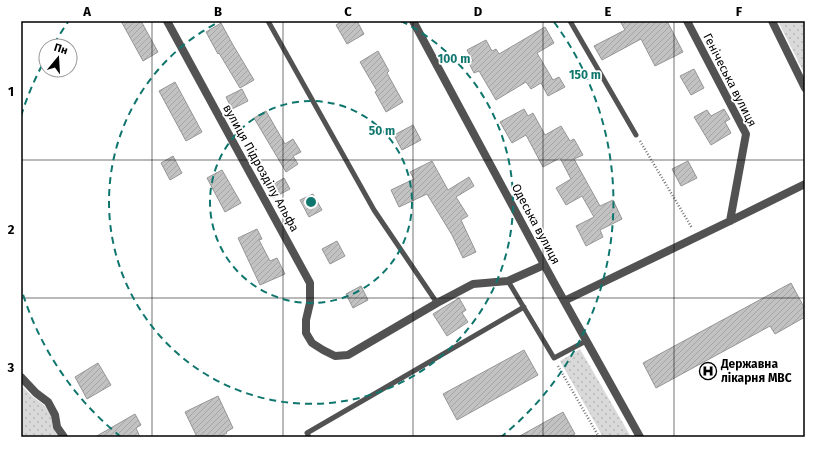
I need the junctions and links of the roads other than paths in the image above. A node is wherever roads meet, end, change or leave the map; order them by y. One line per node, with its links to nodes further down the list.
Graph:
1 (167, 21): 14 (street, вулиця Підрозділу Альфа)
2 (268, 21): 14 (lane)
3 (413, 21): 11 (street, Одеська вулиця)
4 (570, 21): 8 (lane)
5 (687, 21): 10 (street, Генічеська вулиця)
6 (772, 21): 7 (street)
7 (805, 88)
8 (636, 135)
9 (805, 184): 10 (street)
10 (730, 221): 13 (street)
11 (544, 265): 12 (street); 13 (street, Одеська вулиця)
12 (508, 281): 14 (street); 15 (lane)
13 (564, 301): 16 (street, Одеська вулиця)
14 (437, 303)
15 (524, 307): 16 (lane); 19 (lane)
16 (586, 341): 20 (street, Одеська вулиця)
17 (21, 378): 18 (street)
18 (64, 437)
19 (309, 437)
20 (640, 437)

